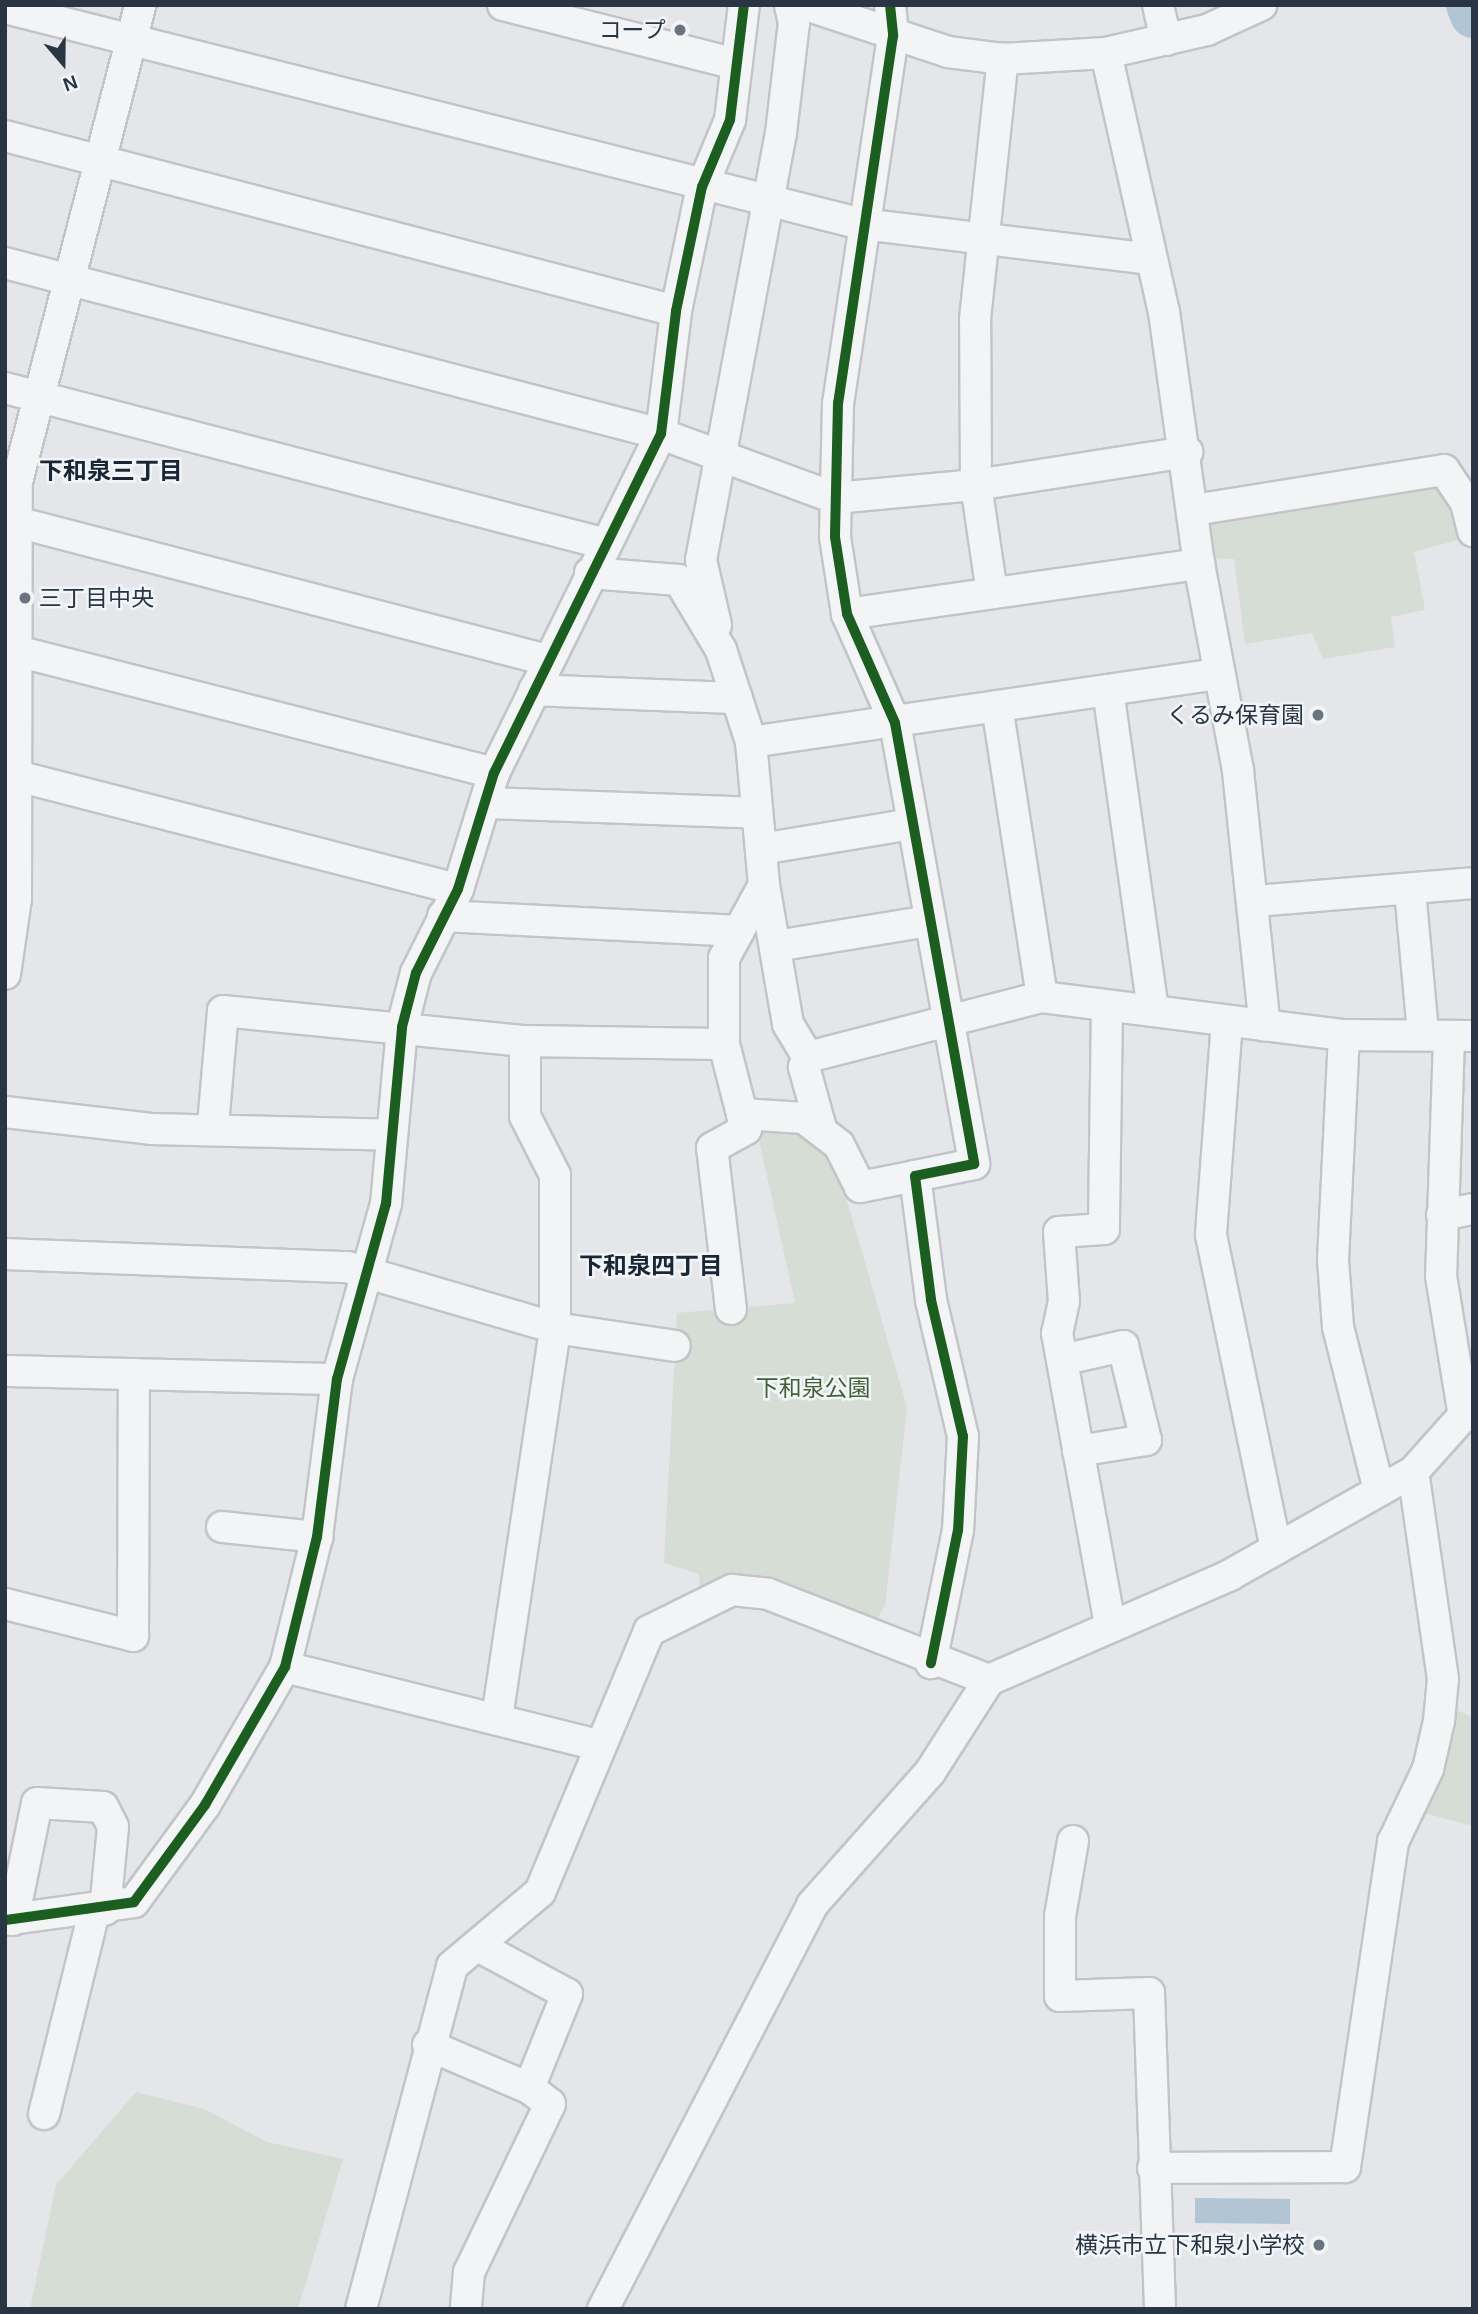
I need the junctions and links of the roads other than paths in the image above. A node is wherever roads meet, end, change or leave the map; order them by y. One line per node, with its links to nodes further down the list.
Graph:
1 (140, 5): 13 (street)
2 (503, 5): 10 (street)
3 (744, 5): 16 (street)
4 (790, 5): 20 (street)
5 (806, 5): 11 (street)
6 (890, 5): 11 (street)
7 (1158, 5): 12 (street)
8 (1261, 5): 12 (street)
9 (5, 8): 13 (street)
10 (585, 15): 16 (street)
11 (893, 36): 15 (street); 21 (street)
12 (1166, 40): 14 (street)
13 (131, 41): 18 (street); 19 (street)
14 (1106, 53): 15 (street); 23 (street)
15 (1003, 59): 22 (street)
16 (737, 64): 19 (street)
17 (5, 136): 18 (street)
18 (101, 159): 25 (street); 26 (street)
19 (702, 187): 20 (street); 26 (street)
20 (765, 202): 21 (street); 31 (street)
21 (862, 224): 22 (street); 33 (street)
22 (983, 238): 23 (street); 32 (street)
23 (1151, 259): 30 (street)
24 (5, 263): 25 (street)
25 (70, 279): 28 (street); 29 (street)
26 (676, 311): 29 (street)
27 (5, 388): 28 (street)
28 (39, 396): 36 (street); 37 (street)
29 (661, 434): 31 (street); 37 (street)
30 (1187, 452): 32 (street); 34 (street)
31 (717, 456): 33 (street); 43 (street)
32 (976, 485): 33 (street); 40 (street)
33 (835, 498): 41 (street)
34 (1194, 510): 35 (street); 38 (street)
35 (1471, 513)
36 (10, 520): 42 (street); 44 (street)
37 (606, 544): 39 (street)
38 (1199, 564): 40 (street); 45 (street)
39 (590, 573): 43 (street); 44 (street)
40 (992, 593): 41 (street)
41 (847, 614): 50 (street)
42 (11, 649): 52 (street); 53 (street)
43 (721, 650): 48 (street)
44 (547, 660): 46 (street)
45 (1217, 674): 47 (street); 62 (street)
46 (534, 690): 48 (street); 52 (street)
47 (1108, 690): 49 (street); 70 (street)
48 (737, 698): 51 (street)
49 (998, 706): 50 (street); 68 (street)
50 (895, 723): 51 (street); 56 (street)
51 (751, 742): 55 (street)
52 (494, 773): 54 (street)
53 (17, 776): 60 (street); 67 (street)
54 (489, 803): 55 (street); 60 (street)
55 (757, 813): 57 (street)
56 (912, 824): 57 (street); 64 (street)
57 (761, 849): 59 (street)
58 (1473, 883): 61 (street)
59 (764, 885): 65 (street); 66 (street)
60 (458, 889): 63 (street)
61 (1410, 890): 62 (street); 76 (street)
62 (1255, 901): 73 (street)
63 (443, 916): 65 (street); 74 (street)
64 (929, 921): 66 (street); 72 (street)
65 (735, 931): 78 (street)
66 (776, 946): 79 (street)
67 (5, 974)
68 (1042, 997): 69 (street); 72 (street)
69 (1107, 1006): 70 (street); 93 (street)
70 (1153, 1011): 71 (street)
71 (1227, 1021): 73 (street); 104 (street)
72 (947, 1022): 79 (street); 85 (street)
73 (1265, 1026): 75 (street)
74 (402, 1027): 77 (street); 82 (street); 84 (street)
75 (1344, 1035): 76 (street); 101 (street)
76 (1448, 1036): 87 (street)
77 (525, 1041): 78 (street); 91 (street)
78 (724, 1044): 81 (street)
79 (808, 1057): 83 (street)
80 (5, 1112): 82 (street)
81 (742, 1114): 83 (street); 90 (street)
82 (213, 1125): 84 (street)
83 (822, 1132): 85 (street)
84 (391, 1135): 89 (street)
85 (915, 1176): 107 (street)
86 (1473, 1209): 87 (street)
87 (1442, 1215): 98 (street)
88 (5, 1254): 89 (street)
89 (370, 1275): 91 (street); 96 (street)
90 (731, 1309)
91 (555, 1328): 92 (street); 110 (street)
92 (675, 1346)
93 (1062, 1360): 99 (street); 99 (street)
94 (6, 1371): 95 (street); 97 (street)
95 (134, 1374): 96 (street); 105 (street)
96 (337, 1379): 103 (street)
97 (5, 1383)
98 (1469, 1411): 100 (street)
99 (1078, 1451): 106 (street)
100 (1413, 1472): 101 (street); 119 (street)
101 (1380, 1490): 104 (street)
102 (222, 1527): 103 (street)
103 (317, 1537): 108 (street)
104 (1276, 1549): 106 (street)
105 (5, 1604)
106 (1110, 1624): 109 (street)
107 (931, 1662): 109 (street); 111 (street)
108 (285, 1667): 110 (street); 113 (street)
109 (989, 1681): 122 (street)
110 (496, 1718): 111 (street)
111 (599, 1745): 115 (street)
112 (1073, 1842): 119 (street)
113 (99, 1911): 114 (street); 114 (street); 118 (street)
114 (9, 1920)
115 (478, 1947): 116 (street); 117 (street)
116 (428, 2045): 117 (street); 120 (street)
117 (529, 2088): 121 (street)
118 (44, 2114)
119 (1153, 2168): 123 (street)
120 (361, 2309)
121 (466, 2309)
122 (603, 2309)
123 (1160, 2309)

